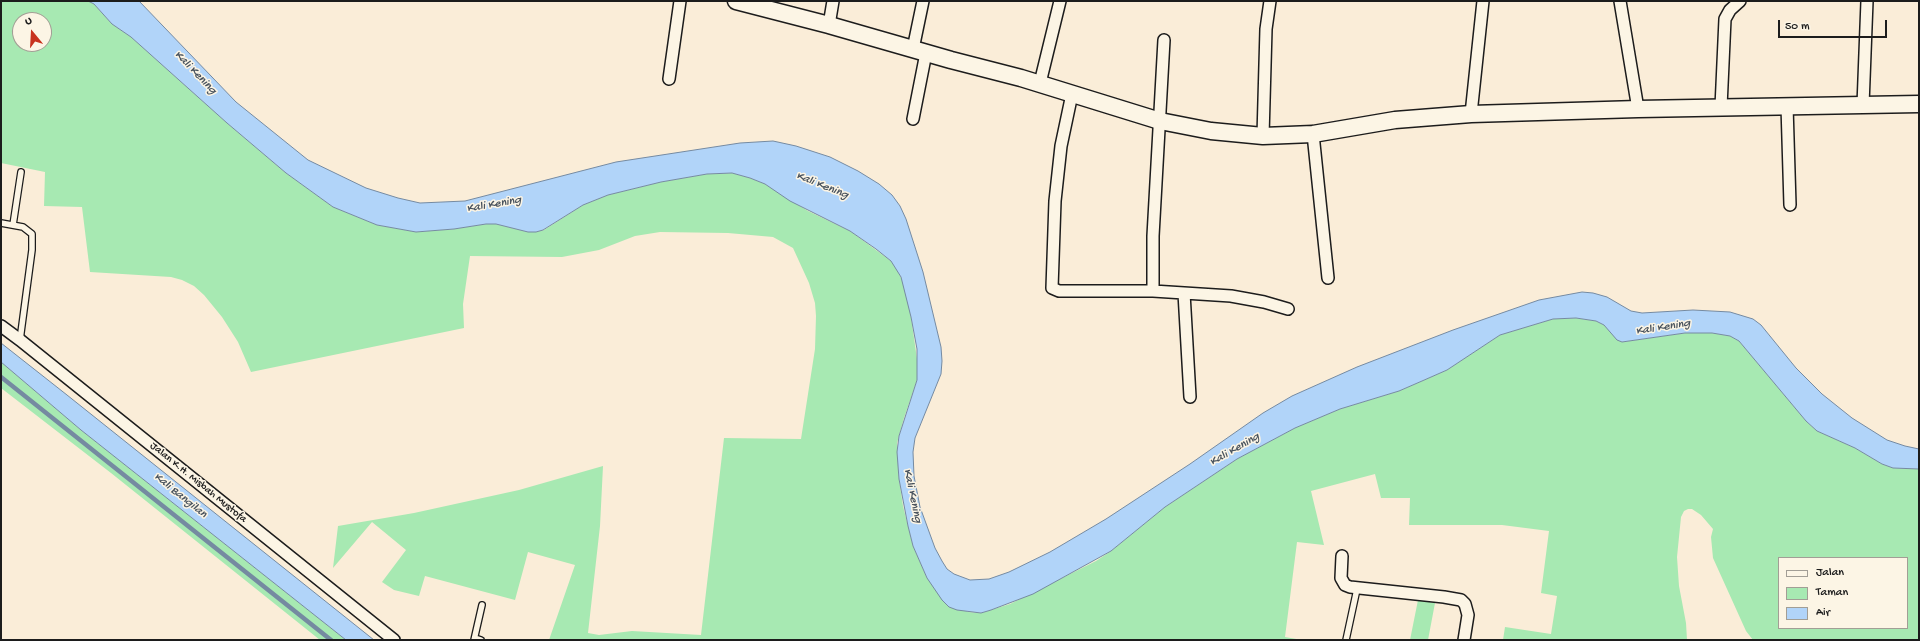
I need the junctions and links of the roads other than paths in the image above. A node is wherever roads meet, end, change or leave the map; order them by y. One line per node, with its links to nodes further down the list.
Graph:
1 (680, 1): 14 (street)
2 (736, 1): 11 (main road)
3 (833, 1): 11 (street)
4 (923, 1): 13 (street)
5 (1060, 1): 15 (street)
6 (1270, 1): 26 (street)
7 (1483, 1): 22 (street)
8 (1620, 1): 21 (street)
9 (1740, 1): 20 (street)
10 (1867, 1): 18 (street)
11 (830, 24): 13 (main road)
12 (1164, 40): 24 (street)
13 (920, 51): 15 (main road); 23 (street)
14 (669, 79)
15 (1040, 83): 16 (main road)
16 (1072, 94): 24 (main road); 32 (street)
17 (1919, 104): 18 (main road)
18 (1863, 105): 19 (main road)
19 (1787, 106): 20 (main road); 28 (street)
20 (1722, 107): 21 (main road)
21 (1638, 109): 22 (main road)
22 (1471, 114): 25 (main road)
23 (913, 119)
24 (1160, 120): 26 (main road); 32 (street)
25 (1313, 134): 26 (main road); 31 (street)
26 (1263, 136)
27 (21, 172): 30 (lane)
28 (1790, 205)
29 (1, 223): 30 (lane)
30 (13, 225): 36 (lane)
31 (1328, 278)
32 (1153, 291): 33 (street)
33 (1184, 293): 34 (street); 37 (street)
34 (1288, 309)
35 (1, 326): 36 (street, Jalan K.H. Misbah Mustofa)
36 (20, 340): 42 (street, Jalan K.H. Misbah Mustofa)
37 (1190, 397)
38 (1342, 556): 39 (street)
39 (1357, 589): 43 (lane); 44 (street)
40 (482, 605): 41 (lane)
41 (476, 639)
42 (394, 640)
43 (1346, 640)
44 (1464, 640)

